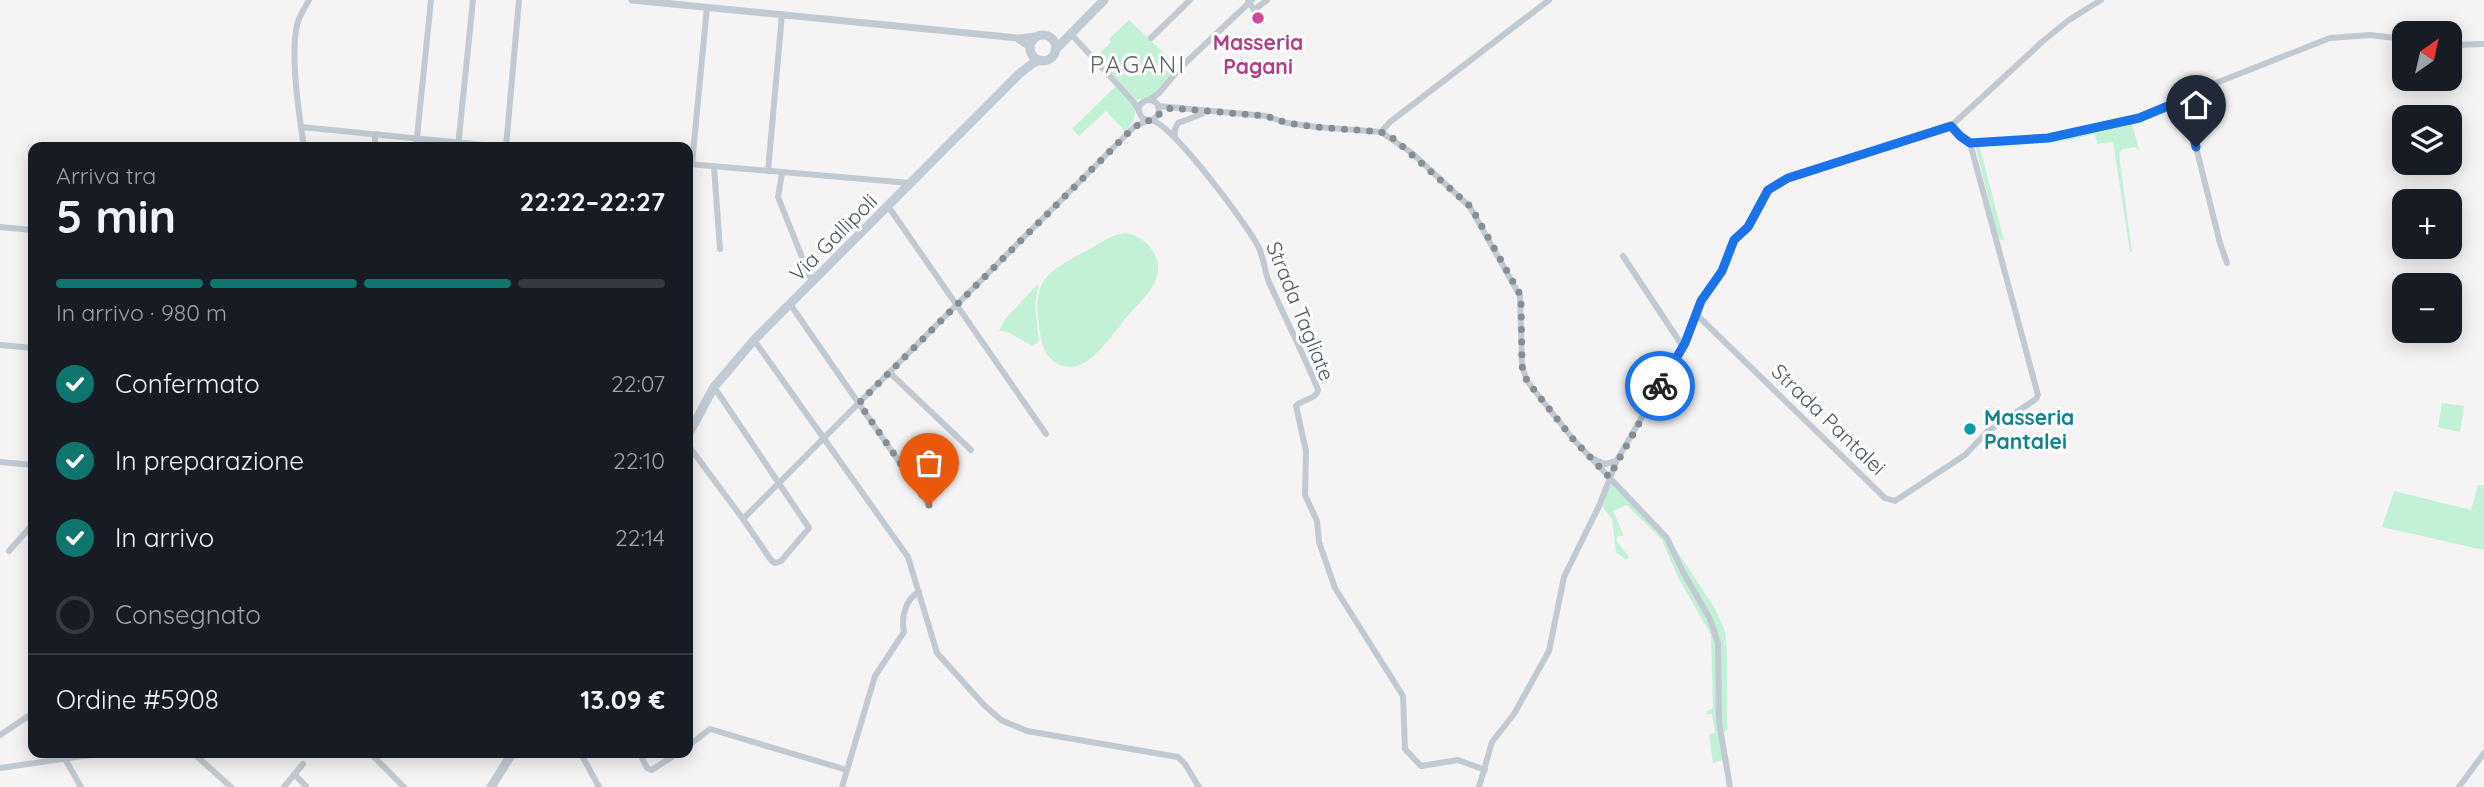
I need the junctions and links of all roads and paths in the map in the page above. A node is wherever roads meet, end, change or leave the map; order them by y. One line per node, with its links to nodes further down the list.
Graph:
1 (309, 0): 37 (street)
2 (430, 0): 41 (street)
3 (473, 0): 47 (street)
4 (519, 0): 48 (street)
5 (632, 0): 13 (street)
6 (1097, 0): 16 (main road)
7 (1104, 0): 15 (main road, Via Gallipoli)
8 (1190, 0): 18 (street)
9 (1267, 0): 12 (street)
10 (1549, 0): 39 (street)
11 (2101, 0): 36 (street)
12 (1250, 1): 26 (street)
13 (707, 7): 14 (street); 49 (street)
14 (782, 14): 17 (street); 53 (street)
15 (1070, 33): 23 (main road, Via Gallipoli); 31 (street, Strada Tagliate)
16 (1042, 36): 17 (street); 22 (main road, Via Gallipoli); 23 (main road)
17 (1017, 38): 22 (street)
18 (1151, 38)
19 (2392, 38): 27 (street)
20 (2484, 44): 21 (street)
21 (2462, 45)
22 (1030, 49): 24 (main road); 25 (main road, Via Gallipoli)
23 (1055, 50): 24 (main road, Via Gallipoli)
24 (1041, 60): 25 (main road, Via Gallipoli)
25 (1018, 75): 55 (main road, Via Gallipoli)
26 (1162, 91): 28 (street); 29 (street)
27 (2185, 99): 50 (street); 61 (street)
28 (1149, 100): 29 (street); 31 (street)
29 (1158, 106): 30 (street); 33 (street)
30 (1172, 108): 32 (street); 33 (street); 35 (street)
31 (1140, 109): 34 (street, Strada Tagliate); 38 (street)
32 (1207, 112): 39 (street); 42 (street)
33 (1158, 115): 34 (street)
34 (1149, 120): 35 (street, Strada Tagliate); 38 (street)
35 (1163, 126): 42 (street, Strada Tagliate)
36 (1951, 126): 50 (street); 65 (street)
37 (301, 128): 40 (street); 43 (street)
38 (1130, 131): 64 (street)
39 (1381, 132): 78 (street)
40 (375, 134): 41 (street); 44 (street)
41 (417, 138): 45 (street); 46 (street)
42 (1175, 138): 104 (street, Strada Tagliate)
43 (303, 142)
44 (375, 142)
45 (417, 142)
46 (440, 142)
47 (458, 142)
48 (505, 142)
49 (692, 142)
50 (1970, 143): 65 (street, Strada Pantalei)
51 (693, 164): 52 (street)
52 (714, 167): 53 (street); 59 (street)
53 (768, 172): 54 (street)
54 (782, 173): 55 (street); 62 (street)
55 (911, 183): 56 (main road, Via Gallipoli)
56 (888, 206): 62 (main road, Via Gallipoli); 64 (street)
57 (0, 227): 58 (street)
58 (28, 230)
59 (720, 249)
60 (1623, 256): 68 (street)
61 (2227, 263)
62 (812, 282): 63 (main road, Via Gallipoli)
63 (790, 304): 66 (main road, Via Gallipoli); 72 (street)
64 (957, 304): 70 (street); 74 (street)
65 (1696, 314): 68 (street)
66 (754, 340): 71 (main road, Via Gallipoli); 75 (street)
67 (0, 345): 69 (street)
68 (1682, 347): 79 (street)
69 (28, 348)
70 (889, 372): 72 (street); 76 (street)
71 (715, 387): 73 (main road, Via Gallipoli); 83 (street)
72 (859, 403): 75 (street); 84 (street)
73 (693, 426)
74 (1046, 434)
75 (823, 439): 83 (street); 88 (street)
76 (971, 450)
77 (693, 452): 85 (street)
78 (1587, 454): 79 (street); 82 (street)
79 (1617, 460): 82 (street)
80 (0, 462): 81 (street)
81 (28, 465)
82 (1609, 477): 104 (street); 116 (street)
83 (779, 483): 85 (street); 85 (street)
84 (929, 505)
85 (743, 519)
86 (28, 530): 87 (street)
87 (9, 551)
88 (919, 592): 103 (street); 114 (street)
89 (28, 717): 90 (street)
90 (0, 735)
91 (693, 742): 103 (street)
92 (2484, 753): 117 (street)
93 (72, 758): 100 (street)
94 (199, 758): 108 (street)
95 (375, 758): 110 (street)
96 (509, 758): 111 (main road)
97 (583, 758): 112 (street)
98 (642, 758): 99 (street)
99 (670, 758)
100 (65, 759): 102 (street); 107 (street)
101 (303, 764): 105 (street)
102 (0, 768)
103 (847, 769): 113 (street)
104 (1485, 770): 115 (street)
105 (294, 774): 106 (street); 109 (street)
106 (306, 786)
107 (81, 787)
108 (230, 787)
109 (284, 787)
110 (404, 787)
111 (491, 787)
112 (599, 787)
113 (842, 787)
114 (1199, 787)
115 (1479, 787)
116 (1730, 787)
117 (2459, 787)

